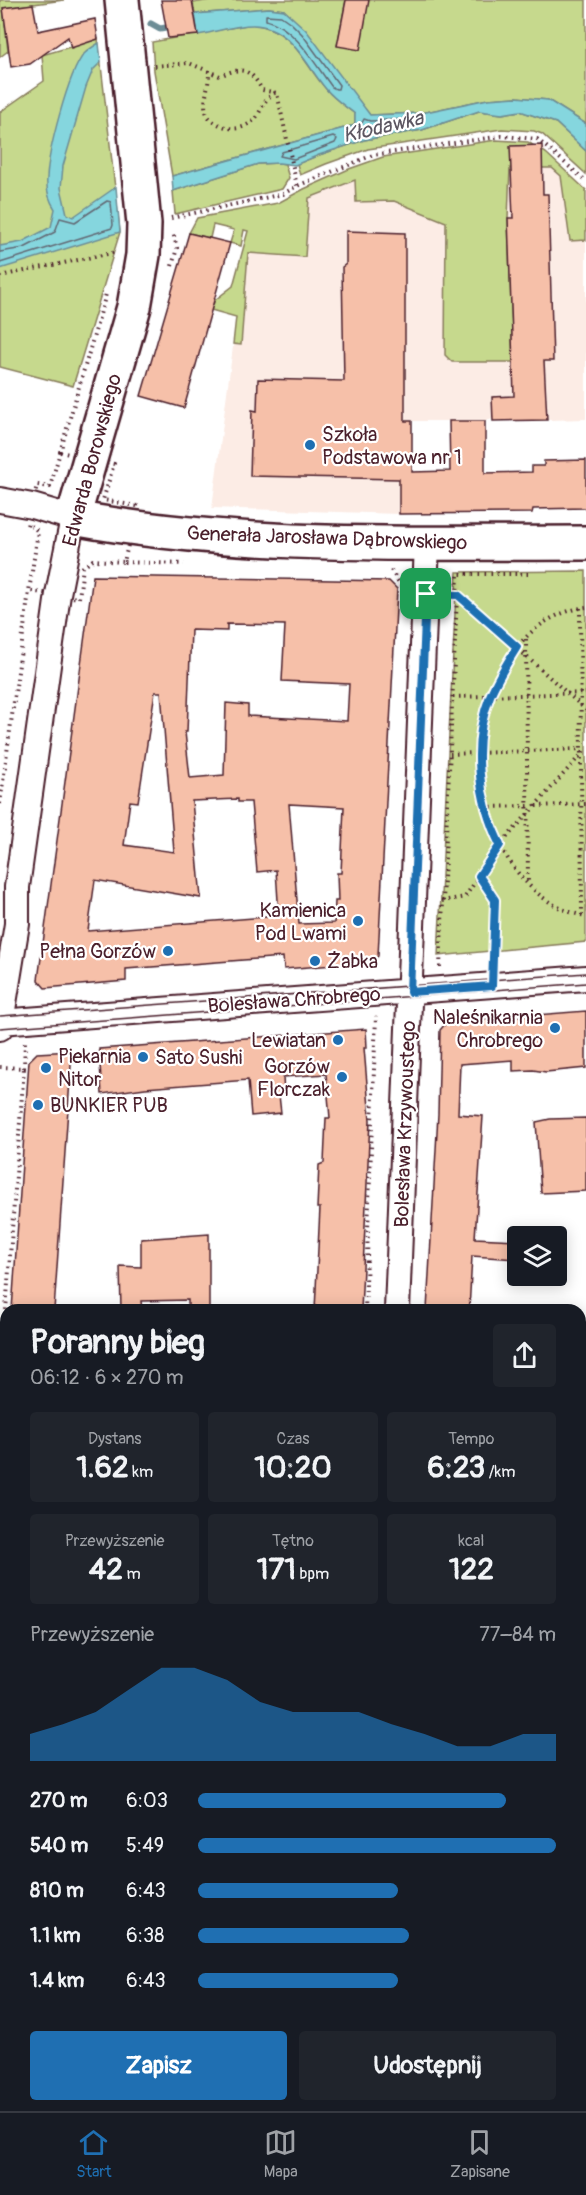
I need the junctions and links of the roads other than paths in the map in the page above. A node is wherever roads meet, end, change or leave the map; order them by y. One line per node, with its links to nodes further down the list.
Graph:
1 (122, 0): 3 (main road, Edwarda Borowskiego)
2 (0, 500): 3 (street, Generała Jarosława Dąbrowskiego)
3 (73, 518): 4 (main road, Generała Jarosława Dąbrowskiego); 8 (street, Edwarda Borowskiego)
4 (427, 543): 5 (main road, Generała Jarosława Dąbrowskiego); 7 (street, Bolesława Krzywoustego)
5 (586, 543)
6 (586, 978): 7 (street, Bolesława Chrobrego)
7 (410, 992): 8 (street, Bolesława Chrobrego); 9 (street, Bolesława Krzywoustego)
8 (0, 1024)
9 (398, 1304)

